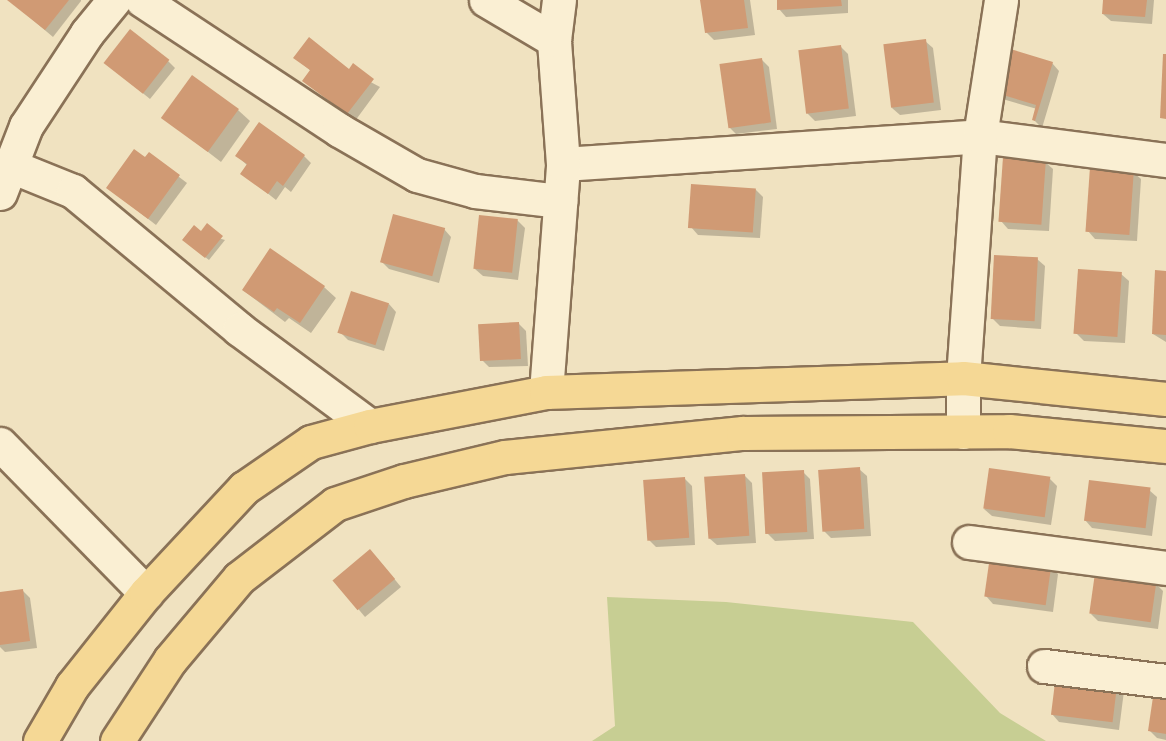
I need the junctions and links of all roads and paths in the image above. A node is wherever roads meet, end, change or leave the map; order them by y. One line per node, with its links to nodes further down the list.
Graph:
1 (114, 0): 10 (street)
2 (142, 0): 11 (street)
3 (486, 0): 6 (street)
4 (559, 0): 6 (street)
5 (1001, 0): 7 (street)
6 (554, 40): 9 (street)
7 (980, 136): 8 (street); 9 (street); 12 (street)
8 (1166, 160)
9 (563, 164): 11 (street)
10 (5, 179): 15 (street)
11 (560, 201): 13 (street)
12 (963, 378): 13 (main road); 14 (main road); 16 (street)
13 (546, 392): 15 (main road)
14 (1166, 399)
15 (370, 426): 21 (main road)
16 (963, 432): 18 (main road); 25 (main road)
17 (0, 444): 21 (street)
18 (1166, 447)
19 (969, 542): 20 (street)
20 (1166, 568)
21 (146, 593): 24 (main road)
22 (1044, 666): 23 (street)
23 (1166, 681)
24 (40, 741)
25 (117, 741)

